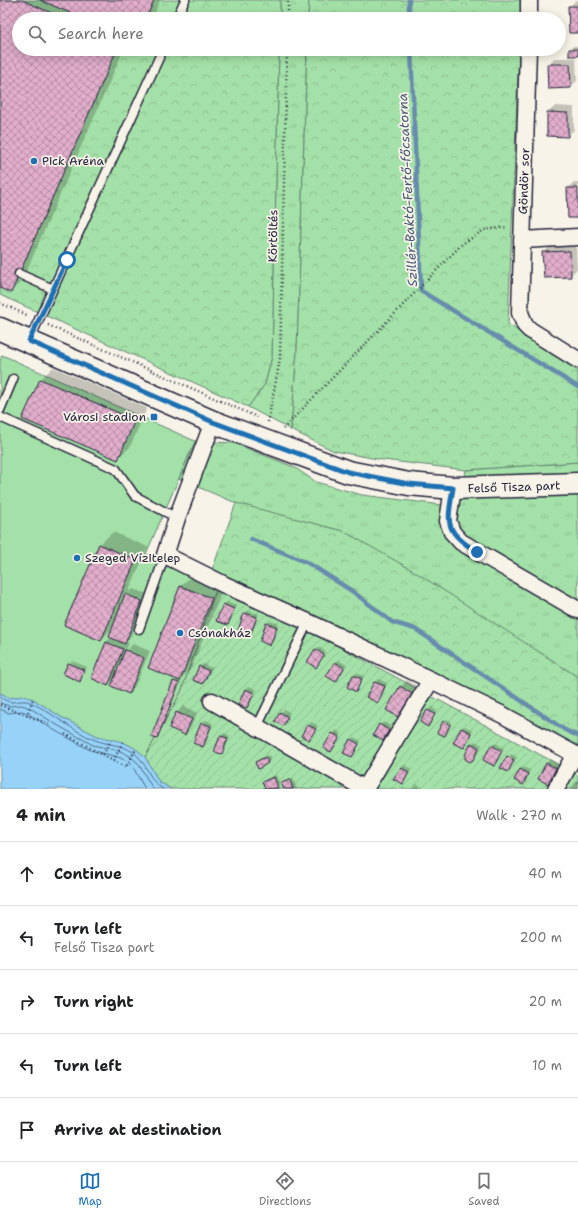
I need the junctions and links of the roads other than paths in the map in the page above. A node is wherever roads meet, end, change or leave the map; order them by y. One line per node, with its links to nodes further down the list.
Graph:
1 (185, 0): 3 (lane)
2 (530, 0): 4 (street)
3 (179, 12)
4 (529, 12)
5 (160, 56): 10 (lane)
6 (528, 56): 7 (street, Göndör sor)
7 (522, 233): 8 (street); 13 (street, Göndör sor)
8 (578, 237)
9 (19, 274): 10 (lane)
10 (53, 289): 12 (lane)
11 (0, 329): 12 (main road, Felső Tisza part)
12 (29, 341): 17 (main road, Felső Tisza part)
13 (578, 360)
14 (13, 379): 15 (lane)
15 (0, 410)
16 (0, 416): 20 (lane)
17 (213, 422): 19 (main road, Felső Tisza part); 20 (street)
18 (578, 484): 19 (main road, Felső Tisza part)
19 (453, 488): 22 (street)
20 (176, 518): 21 (street)
21 (165, 555): 23 (street); 24 (lane)
22 (578, 610)
23 (308, 622): 25 (street); 27 (lane)
24 (139, 629)
25 (431, 680): 28 (street); 29 (street)
26 (212, 702): 27 (street)
27 (257, 727): 29 (street)
28 (576, 755): 30 (street)
29 (365, 789)
30 (556, 789)

